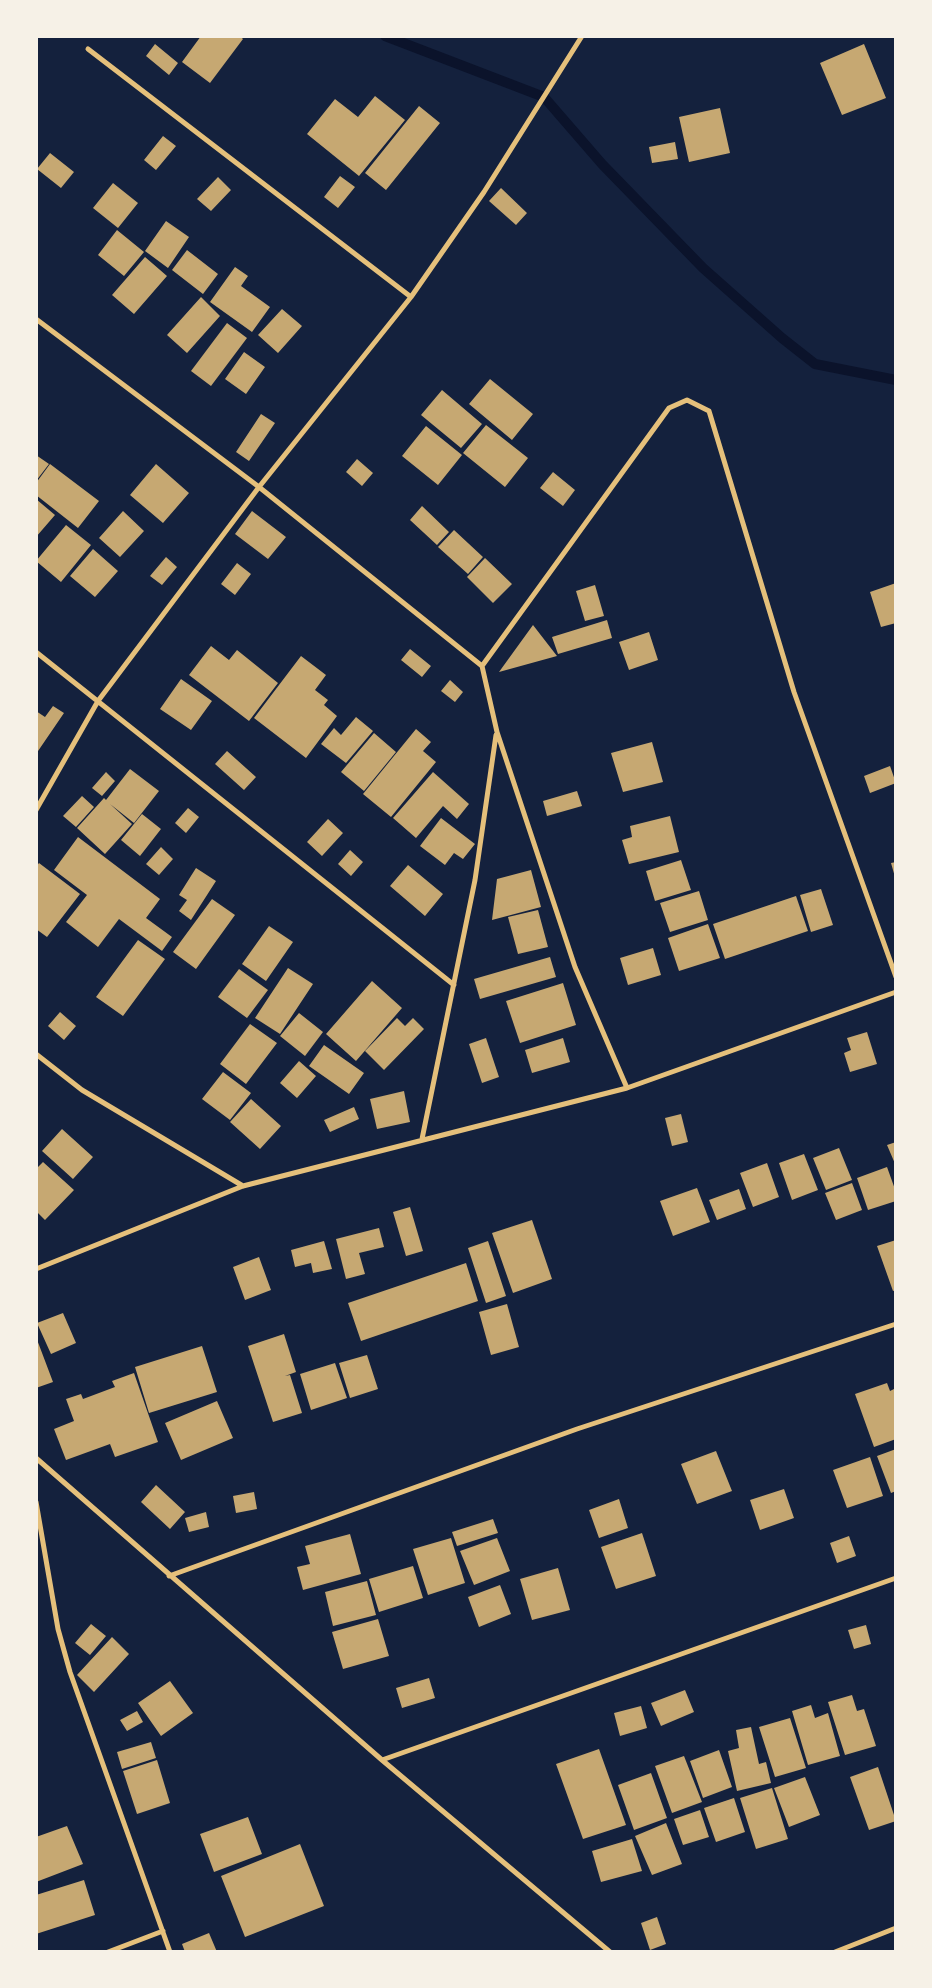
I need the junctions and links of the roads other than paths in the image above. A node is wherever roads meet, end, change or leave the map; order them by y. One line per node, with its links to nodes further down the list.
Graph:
1 (582, 36): 3 (street)
2 (88, 49): 3 (street)
3 (411, 297): 5 (street)
4 (36, 319): 5 (street)
5 (259, 487): 7 (street); 8 (street)
6 (36, 652): 8 (street)
7 (482, 666): 9 (street); 11 (street)
8 (98, 701): 10 (street); 12 (street)
9 (497, 732): 12 (street); 15 (street)
10 (36, 810)
11 (896, 976)
12 (454, 985): 16 (street)
13 (896, 992): 15 (street)
14 (36, 1054): 17 (street)
15 (627, 1088): 16 (street)
16 (422, 1139): 17 (street)
17 (243, 1186): 18 (street)
18 (36, 1268)
19 (896, 1324): 22 (street)
20 (36, 1458): 22 (street)
21 (36, 1502): 26 (street)
22 (169, 1576): 24 (street)
23 (896, 1578): 24 (street)
24 (382, 1760): 29 (street)
25 (896, 1928): 30 (street)
26 (163, 1931): 27 (street); 28 (street)
27 (108, 1952)
28 (170, 1952)
29 (610, 1952)
30 (835, 1952)

